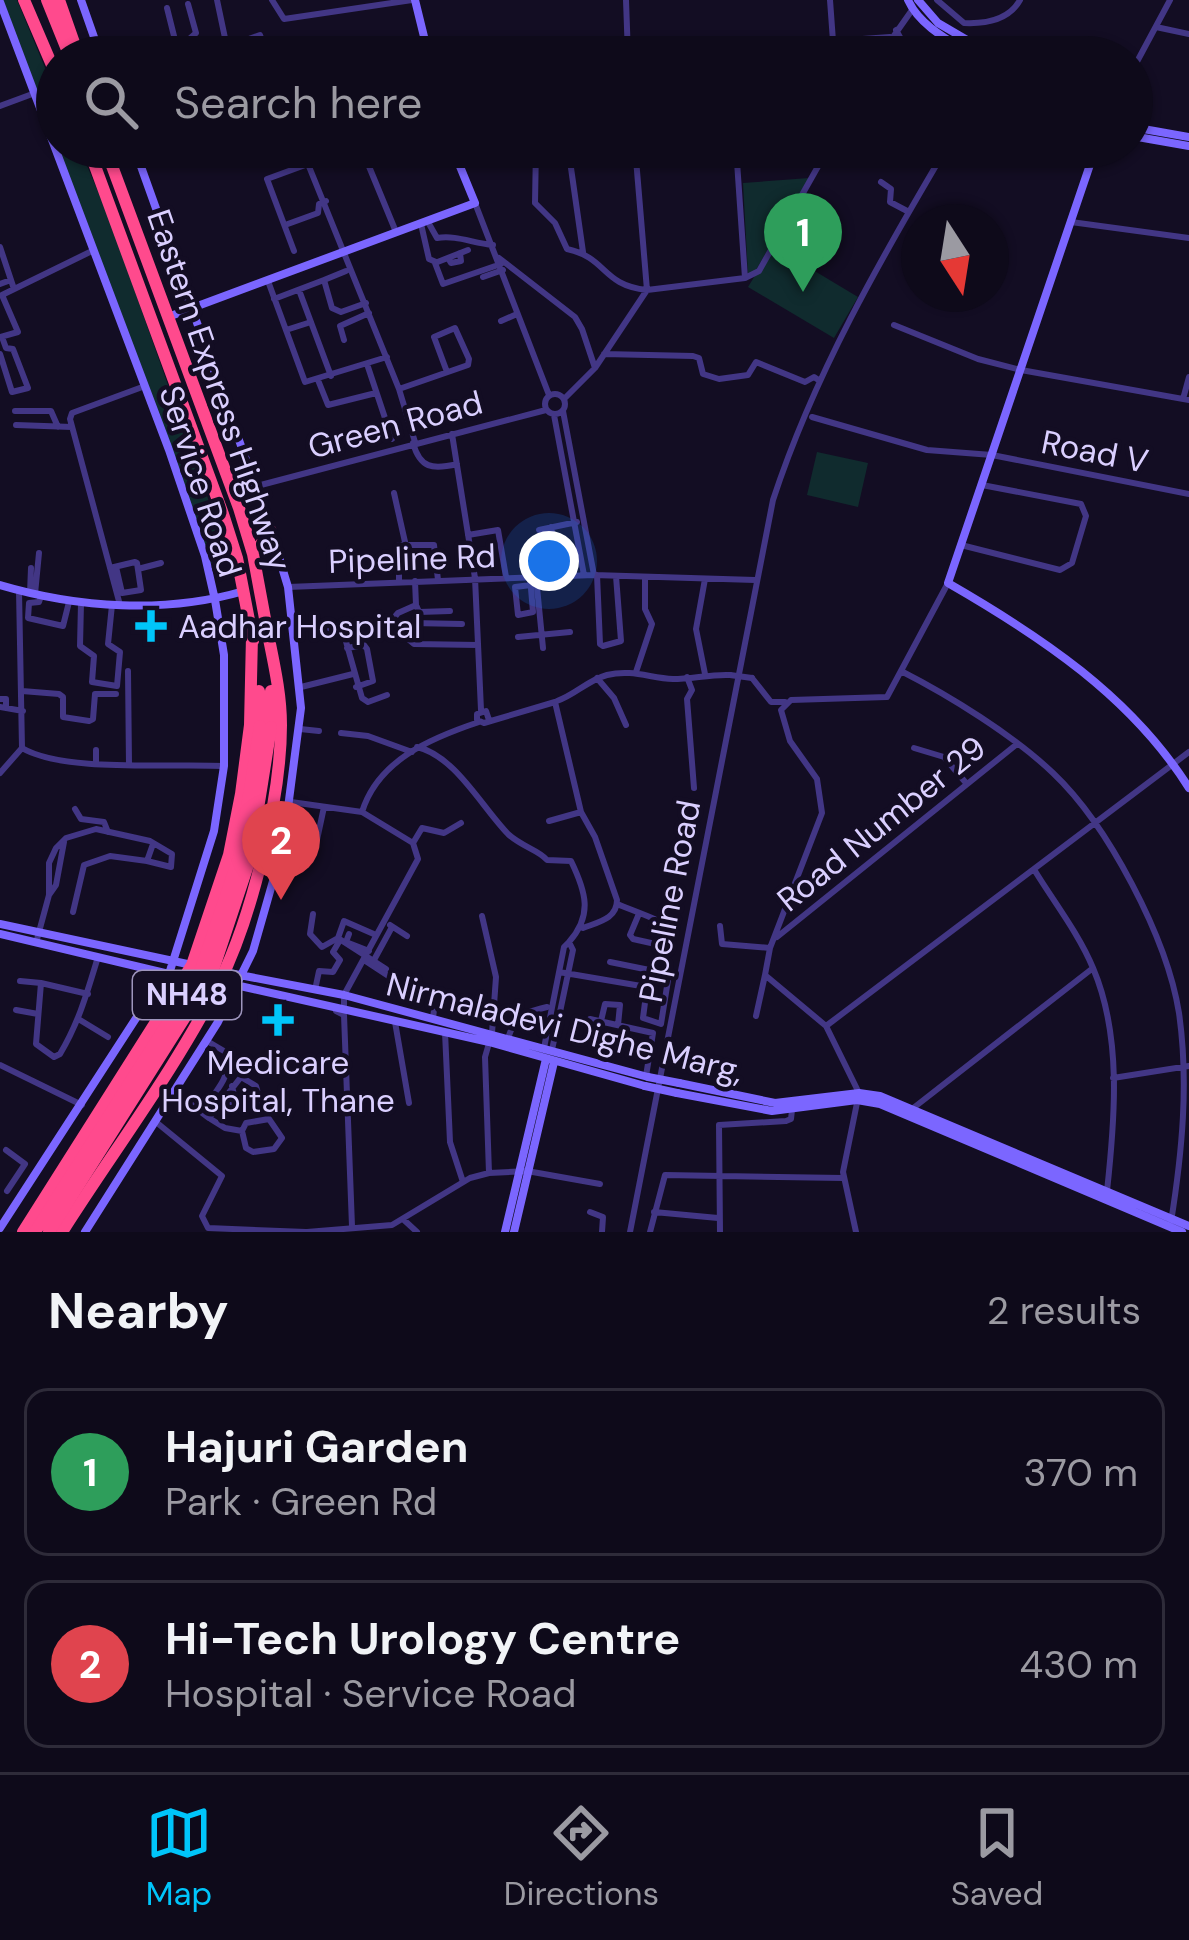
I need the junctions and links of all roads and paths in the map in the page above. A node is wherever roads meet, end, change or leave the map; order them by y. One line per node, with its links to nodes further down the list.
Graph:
1 (28, 0): 23 (highway); 24 (highway)
2 (47, 0): 25 (highway)
3 (59, 0): 26 (highway)
4 (81, 0): 27 (street)
5 (218, 0): 30 (street)
6 (272, 0): 7 (street)
7 (414, 0): 31 (street)
8 (626, 0): 32 (street)
9 (830, 0): 33 (street)
10 (908, 0): 16 (street)
11 (937, 0): 18 (street)
12 (1020, 0): 18 (street)
13 (1171, 0): 19 (street)
14 (0, 2): 38 (street, Service Road)
15 (188, 4): 29 (street)
16 (918, 4): 20 (street); 21 (street); 35 (street)
17 (167, 8): 28 (street)
18 (964, 23): 20 (street)
19 (1156, 27): 22 (street); 37 (street)
20 (954, 33): 36 (street)
21 (893, 34): 34 (street)
22 (1189, 34)
23 (42, 36)
24 (52, 36)
25 (59, 36)
26 (63, 36)
27 (94, 36)
28 (174, 36)
29 (193, 36)
30 (224, 36)
31 (423, 36)
32 (627, 36)
33 (833, 36)
34 (876, 36)
35 (943, 36)
36 (959, 36)
37 (1151, 36)
38 (35, 94): 39 (street)
39 (0, 106)
40 (1153, 135): 41 (street)
41 (1189, 142)
42 (63, 168): 70 (street, Service Road)
43 (96, 168): 160 (highway, Eastern Express Highway / NH48)
44 (113, 168): 91 (highway, Eastern Express Highway / NH48)
45 (142, 168): 88 (street, Service Road)
46 (296, 168): 64 (street)
47 (310, 168): 58 (street)
48 (372, 168): 66 (street)
49 (461, 168): 59 (street)
50 (536, 168): 73 (street)
51 (571, 168): 73 (street)
52 (637, 168): 85 (street)
53 (738, 168): 79 (street)
54 (817, 168): 79 (street)
55 (935, 168): 60 (street, Pipeline Road)
56 (1089, 168): 62 (street)
57 (881, 182): 61 (street)
58 (326, 201): 64 (street); 71 (street)
59 (475, 203): 63 (street); 68 (street)
60 (914, 204)
61 (901, 208)
62 (1071, 222): 67 (street); 103 (street)
63 (425, 223): 66 (street); 68 (street); 75 (street)
64 (285, 225): 74 (street)
65 (901, 227): 109 (street, Pipeline Road)
66 (396, 232): 71 (street)
67 (1189, 238)
68 (493, 245): 76 (street)
69 (0, 248): 83 (street)
70 (94, 250): 83 (street); 110 (street, Service Road)
71 (345, 250): 74 (street); 89 (street)
72 (464, 251): 75 (street)
73 (584, 252): 85 (street)
74 (298, 258): 80 (street)
75 (436, 262): 76 (street)
76 (501, 264): 78 (street); 90 (street); 102 (street)
77 (346, 272): 81 (street)
78 (483, 277)
79 (746, 278): 85 (street)
80 (267, 280): 87 (street); 88 (street)
81 (324, 280): 84 (street); 89 (street)
82 (0, 284): 83 (street)
83 (13, 284): 86 (street)
84 (299, 290): 87 (street); 93 (street)
85 (647, 290): 99 (street)
86 (1, 295): 96 (street)
87 (274, 299): 95 (street)
88 (193, 308): 91 (street); 129 (street, Service Road)
89 (368, 308): 97 (street); 100 (street)
90 (518, 314): 92 (street); 113 (street)
91 (168, 317): 140 (highway, Eastern Express Highway / NH48)
92 (500, 321)
93 (311, 322): 95 (street); 106 (street)
94 (894, 325): 103 (street)
95 (285, 331): 108 (street)
96 (1, 337): 98 (street)
97 (344, 340)
98 (2, 351): 105 (street); 105 (street)
99 (604, 354): 102 (street); 109 (street)
100 (387, 357): 101 (street); 111 (street)
101 (367, 364): 106 (street); 112 (street)
102 (595, 368): 114 (street)
103 (1021, 370): 115 (street); 126 (street)
104 (447, 372): 104 (street); 111 (street)
105 (3, 374)
106 (331, 376): 108 (street)
107 (1189, 377): 115 (street)
108 (318, 380): 112 (street)
109 (820, 381): 154 (street, Pipeline Road)
110 (145, 386): 120 (street); 162 (street, Service Road)
111 (399, 389): 125 (street)
112 (376, 393): 124 (street)
113 (549, 395): 114 (street); 118 (street)
114 (564, 399): 118 (street)
115 (1186, 400)
116 (14, 411): 117 (street)
117 (53, 412): 120 (street); 122 (street)
118 (554, 412): 123 (street, Green Road); 132 (street)
119 (812, 417): 126 (street, Road V)
120 (71, 423): 122 (street); 143 (street)
121 (16, 425): 122 (street)
122 (58, 427)
123 (452, 434): 125 (street, Green Road); 127 (street)
124 (392, 439)
125 (414, 442): 127 (street); 129 (street, Green Road)
126 (992, 455): 128 (street); 131 (street, Road V)
127 (457, 464): 136 (street)
128 (982, 485): 138 (street); 138 (street)
129 (257, 486): 135 (street, Service Road)
130 (394, 493): 137 (street)
131 (1189, 494)
132 (579, 522): 133 (street); 146 (street)
133 (551, 527): 134 (street); 141 (street)
134 (539, 530)
135 (271, 531): 140 (highway); 159 (street, Service Road)
136 (468, 535): 149 (street); 150 (street)
137 (405, 542): 152 (street); 156 (street)
138 (961, 545): 157 (street)
139 (39, 553): 161 (street)
140 (253, 554): 174 (highway, Eastern Express Highway / NH48)
141 (556, 554)
142 (161, 563): 145 (street)
143 (113, 567): 145 (street); 145 (street); 165 (street)
144 (31, 568): 161 (street)
145 (138, 569)
146 (592, 575): 147 (street, Pipeline Rd); 147 (street); 153 (street, Pipeline Rd)
147 (616, 576): 148 (street, Pipeline Rd)
148 (644, 577): 151 (street, Pipeline Rd); 183 (street)
149 (475, 578): 150 (street, Pipeline Rd); 152 (street, Pipeline Rd); 178 (street)
150 (506, 578): 153 (street, Pipeline Rd)
151 (705, 579): 154 (street, Pipeline Rd); 168 (street)
152 (437, 580): 155 (street, Pipeline Rd)
153 (533, 580): 153 (street); 175 (street)
154 (755, 580): 333 (street, Pipeline Road)
155 (415, 581): 156 (street, Pipeline Rd); 166 (street)
156 (399, 582): 159 (street, Pipeline Rd)
157 (948, 583): 182 (street); 213 (street)
158 (0, 585): 161 (street)
159 (288, 587): 188 (street, Service Road)
160 (244, 591): 162 (street); 176 (highway, Eastern Express Highway / NH48)
161 (31, 594): 163 (street); 163 (street); 190 (street)
162 (215, 600): 165 (street); 214 (street, Service Road)
163 (69, 602): 164 (street)
164 (81, 604): 165 (street); 165 (street)
165 (116, 605)
166 (416, 605): 167 (street); 172 (street)
167 (450, 611)
168 (698, 611): 169 (street); 185 (street)
169 (705, 623)
170 (462, 624): 178 (street)
171 (330, 628): 179 (street)
172 (370, 628)
173 (570, 632): 175 (street)
174 (268, 634): 201 (highway, Eastern Express Highway / NH48); 217 (highway)
175 (542, 634): 177 (street); 180 (street)
176 (252, 636): 201 (highway, Eastern Express Highway / NH48); 258 (highway)
177 (518, 637)
178 (478, 645): 197 (street)
179 (347, 648): 184 (street); 189 (street)
180 (543, 648)
181 (128, 671): 212 (street)
182 (901, 671): 194 (street); 205 (street)
183 (636, 672): 186 (street); 187 (street)
184 (352, 674): 188 (street); 189 (street)
185 (705, 674): 186 (street); 194 (street, bridge)
186 (687, 677): 218 (street)
187 (597, 679): 193 (street); 200 (street)
188 (301, 687): 202 (street, Service Road)
189 (356, 687): 192 (street)
190 (22, 691): 191 (street); 196 (street)
191 (116, 694)
192 (387, 695)
193 (555, 702): 198 (street); 224 (street)
194 (785, 702): 249 (street)
195 (5, 703): 196 (street)
196 (23, 711): 206 (street)
197 (481, 711): 198 (street); 199 (street)
198 (489, 720): 199 (street)
199 (479, 722): 209 (street)
200 (626, 725)
201 (266, 726): 325 (highway, NH48, bridge); 326 (highway, NH48, bridge)
202 (300, 729): 203 (street); 220 (street, Service Road)
203 (319, 731)
204 (341, 734): 209 (street)
205 (1017, 744): 216 (street, Road Number 29); 227 (street)
206 (22, 748): 211 (street); 215 (street)
207 (914, 748): 216 (street)
208 (96, 750): 211 (street)
209 (415, 750): 223 (street); 242 (street)
210 (1189, 752): 213 (street)
211 (96, 762): 212 (street)
212 (128, 764): 214 (street)
213 (1174, 764): 219 (street); 227 (street)
214 (224, 766): 254 (street, Service Road)
215 (0, 773)
216 (966, 783): 249 (street, Road Number 29)
217 (274, 787): 220 (highway); 261 (highway)
218 (694, 788)
219 (1189, 788)
220 (292, 796): 221 (street); 231 (street, Service Road)
221 (324, 807): 223 (street); 231 (street)
222 (75, 809): 228 (street)
223 (362, 812): 229 (street)
224 (581, 812): 225 (street); 234 (street)
225 (549, 821)
226 (461, 823): 229 (street)
227 (1095, 823): 233 (street); 293 (street)
228 (108, 832): 230 (street); 247 (street)
229 (413, 843): 240 (street)
230 (152, 844): 232 (street); 232 (street)
231 (283, 846): 264 (street, Service Road)
232 (147, 861): 235 (street)
233 (1034, 869): 256 (street); 284 (street)
234 (617, 904): 238 (street); 242 (street)
235 (73, 912)
236 (314, 914): 248 (street)
237 (482, 916): 287 (street)
238 (638, 916): 238 (street)
239 (0, 924): 243 (street)
240 (389, 924): 245 (street); 246 (street); 252 (street)
241 (720, 926): 251 (street)
242 (583, 928): 262 (street)
243 (12, 932): 244 (street); 247 (street)
244 (0, 934)
245 (377, 935): 248 (street); 252 (street)
246 (407, 936)
247 (38, 938): 250 (street); 253 (street)
248 (344, 939): 252 (street); 268 (street)
249 (774, 939): 251 (street)
250 (101, 946): 253 (street); 254 (street)
251 (770, 948): 260 (street)
252 (368, 957): 257 (street); 263 (street); 272 (street)
253 (98, 958): 259 (street); 270 (street)
254 (174, 961): 258 (street); 259 (street, Service Road)
255 (610, 962): 262 (street)
256 (1093, 968): 295 (street); 302 (street)
257 (386, 969)
258 (190, 970): 259 (street); 261 (street, Nirmaladevi Dighe Marg,); 271 (highway)
259 (170, 974): 300 (street, Service Road)
260 (765, 975): 277 (street); 284 (street)
261 (221, 977): 264 (street, Nirmaladevi Dighe Marg,); 275 (highway)
262 (568, 978): 290 (street)
263 (394, 979)
264 (240, 980): 268 (street, Nirmaladevi Dighe Marg,); 269 (street, Nirmaladevi Dighe Marg,); 288 (street, Service Road)
265 (20, 981): 266 (street)
266 (41, 983): 270 (street); 276 (street)
267 (420, 989): 282 (street)
268 (315, 990): 272 (street, Nirmaladevi Dighe Marg,)
269 (271, 992): 272 (street, Nirmaladevi Dighe Marg,); 321 (street)
270 (88, 994): 280 (street)
271 (176, 997): 275 (highway); 324 (highway)
272 (344, 1001): 278 (street, Nirmaladevi Dighe Marg,); 282 (street, Nirmaladevi Dighe Marg,)
273 (547, 1007): 289 (street)
274 (16, 1010): 276 (street)
275 (201, 1013): 327 (highway)
276 (38, 1014): 280 (street)
277 (755, 1016)
278 (395, 1019): 282 (street, Nirmaladevi Dighe Marg,); 299 (street)
279 (590, 1019): 281 (street)
280 (80, 1020): 286 (street)
281 (601, 1021): 283 (street); 283 (street)
282 (432, 1023): 285 (street, Nirmaladevi Dighe Marg,); 287 (street, Nirmaladevi Dighe Marg,)
283 (618, 1024): 294 (street)
284 (826, 1026): 298 (street)
285 (445, 1031): 287 (street, Nirmaladevi Dighe Marg,); 312 (street)
286 (108, 1037)
287 (490, 1037): 289 (street, Nirmaladevi Dighe Marg,); 309 (street)
288 (207, 1041): 296 (street, Service Road); 304 (street)
289 (507, 1042): 290 (street, Nirmaladevi Dighe Marg,)
290 (549, 1055): 294 (street, Nirmaladevi Dighe Marg,); 308 (street)
291 (642, 1057): 294 (street)
292 (0, 1065): 300 (street)
293 (1186, 1067): 295 (street); 320 (street)
294 (646, 1076): 297 (street, Nirmaladevi Dighe Marg,, bridge)
295 (1112, 1078): 315 (street)
296 (176, 1093): 304 (street); 305 (street, Service Road)
297 (711, 1095): 298 (street, Nirmaladevi Dighe Marg,); 303 (street, Nirmaladevi Dighe Marg,)
298 (858, 1096): 302 (street, Nirmaladevi Dighe Marg,); 303 (street, Nirmaladevi Dighe Marg,); 311 (street); 320 (street, Nirmaladevi Dighe Marg,)
299 (409, 1103)
300 (82, 1106): 323 (street, Service Road)
301 (262, 1107): 304 (street)
302 (912, 1109): 315 (street, Nirmaladevi Dighe Marg,)
303 (792, 1110): 310 (street)
304 (205, 1115): 306 (street)
305 (156, 1122): 328 (street, Service Road); 329 (street)
306 (242, 1131): 306 (street)
307 (6, 1150): 314 (street)
308 (523, 1171): 309 (street); 313 (street); 331 (street)
309 (489, 1173): 312 (street)
310 (720, 1178): 311 (street); 316 (street); 318 (street)
311 (843, 1178): 336 (street)
312 (463, 1182): 319 (street)
313 (600, 1184)
314 (6, 1190)
315 (1107, 1190): 320 (street, Nirmaladevi Dighe Marg,)
316 (654, 1211): 318 (street); 334 (street)
317 (590, 1212): 332 (street)
318 (718, 1218): 335 (street)
319 (404, 1220): 321 (street); 330 (street)
320 (1171, 1223): 322 (street, Nirmaladevi Dighe Marg,); 337 (street, Nirmaladevi Dighe Marg,)
321 (352, 1226): 329 (street)
322 (1189, 1226)
323 (0, 1228)
324 (23, 1232)
325 (35, 1232)
326 (49, 1232)
327 (62, 1232)
328 (85, 1232)
329 (307, 1232)
330 (417, 1232)
331 (508, 1232)
332 (602, 1232)
333 (630, 1232)
334 (650, 1232)
335 (720, 1232)
336 (856, 1232)
337 (1182, 1232)

